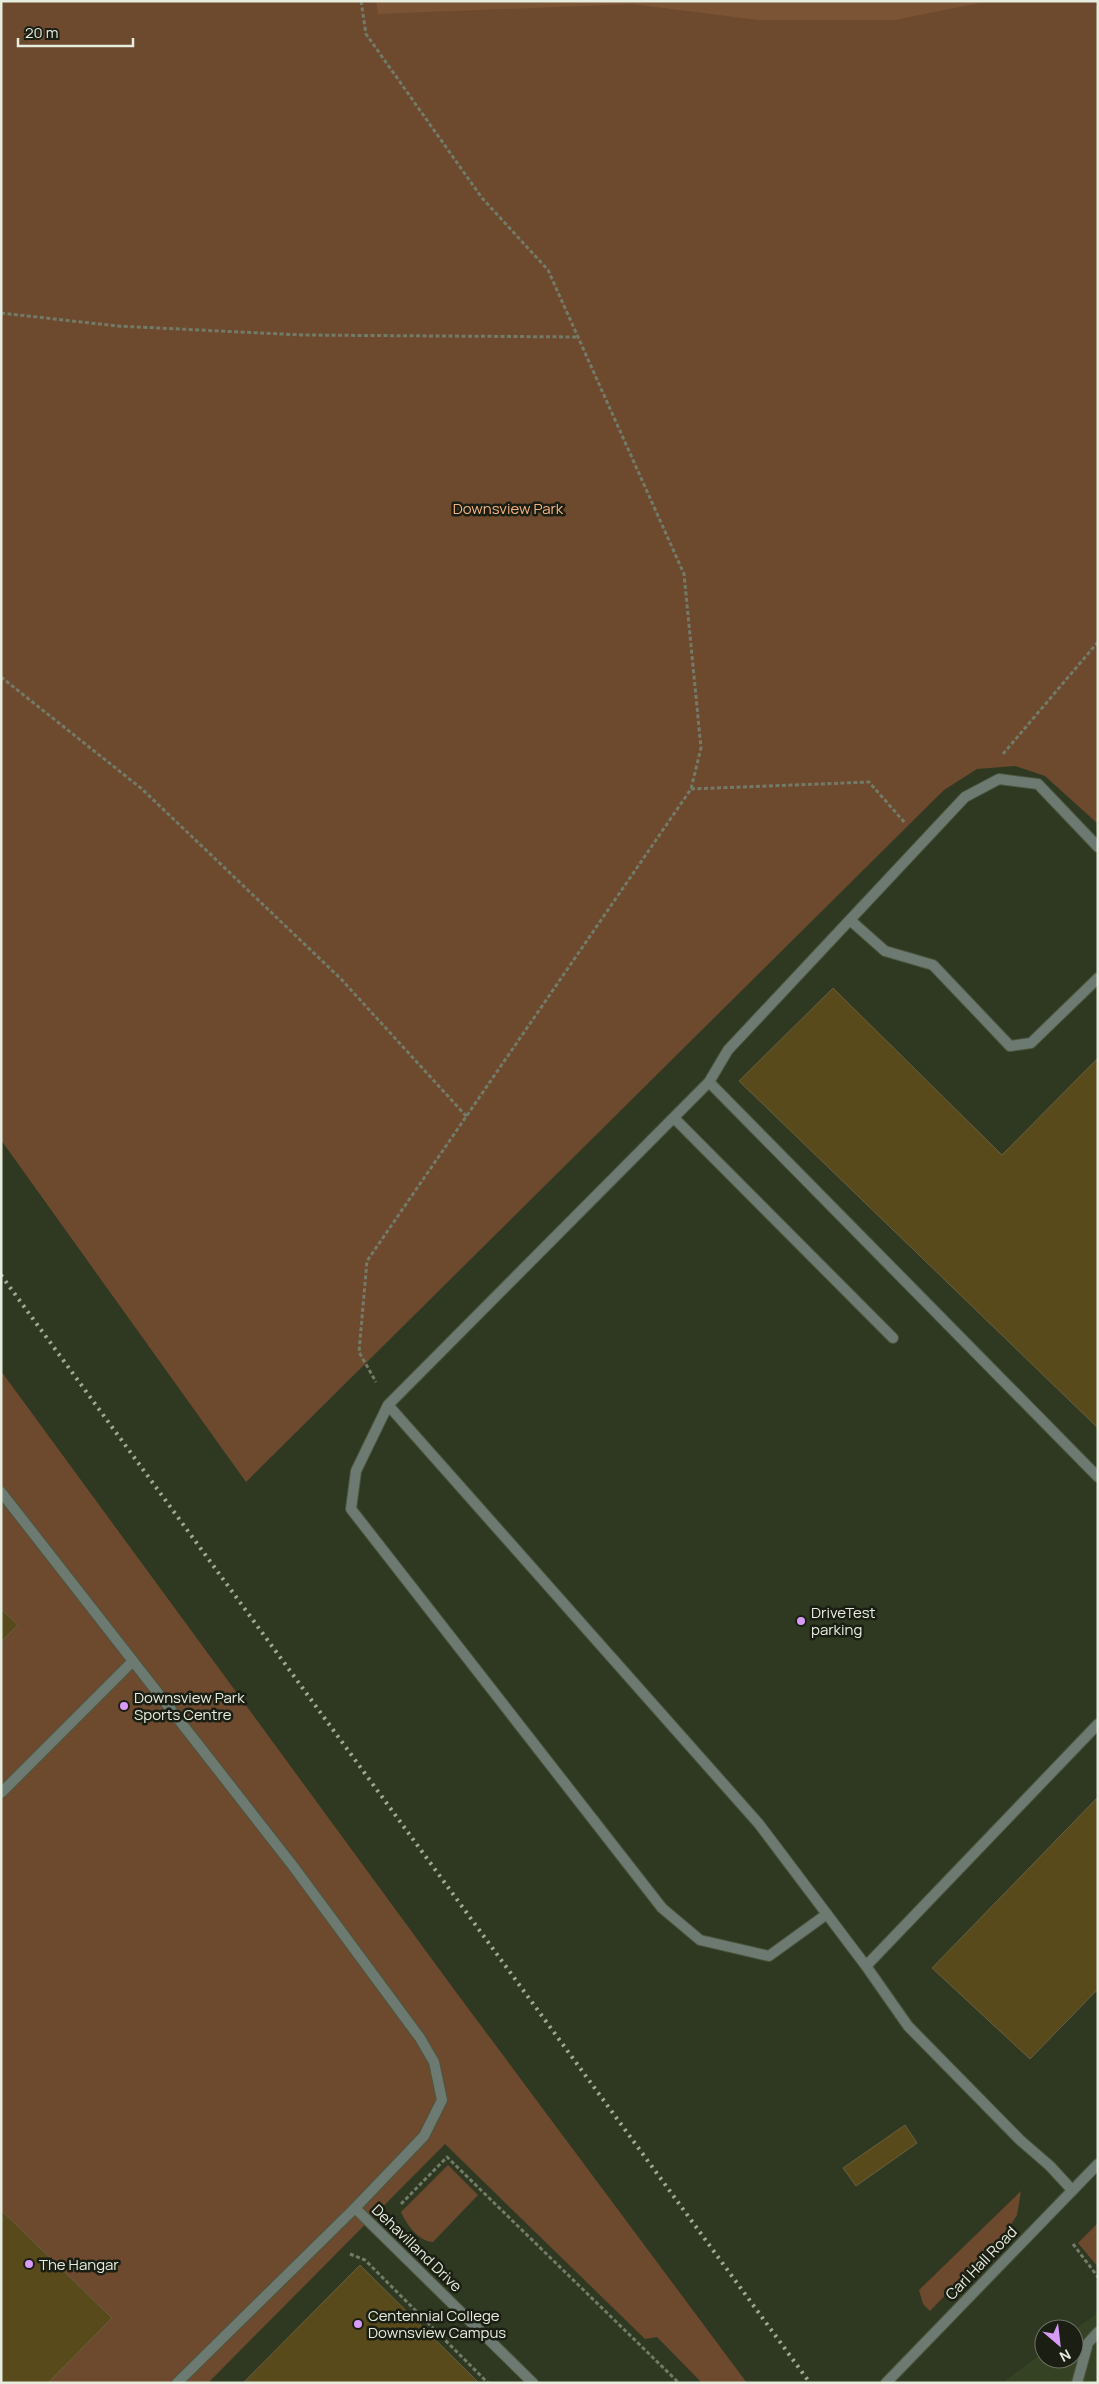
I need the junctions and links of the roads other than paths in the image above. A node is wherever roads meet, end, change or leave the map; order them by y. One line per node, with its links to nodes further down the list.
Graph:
1 (1098, 847): 2 (street)
2 (850, 920): 3 (street); 4 (street)
3 (1098, 978)
4 (709, 1082): 5 (street); 8 (street)
5 (674, 1118): 6 (street); 7 (street)
6 (893, 1338)
7 (388, 1405): 13 (street); 13 (street)
8 (1098, 1478)
9 (1, 1492): 10 (street)
10 (132, 1662): 12 (street); 17 (street)
11 (1098, 1724): 14 (street)
12 (1, 1793)
13 (827, 1914): 14 (street)
14 (866, 1966): 16 (street)
15 (1098, 2164): 16 (street, Carl Hall Road)
16 (1072, 2190): 21 (street, Carl Hall Road)
17 (355, 2208): 19 (street, Dehavilland Drive); 20 (street, Dehavilland Drive)
18 (1098, 2332): 22 (street)
19 (177, 2383)
20 (533, 2383)
21 (886, 2383)
22 (1077, 2383)

